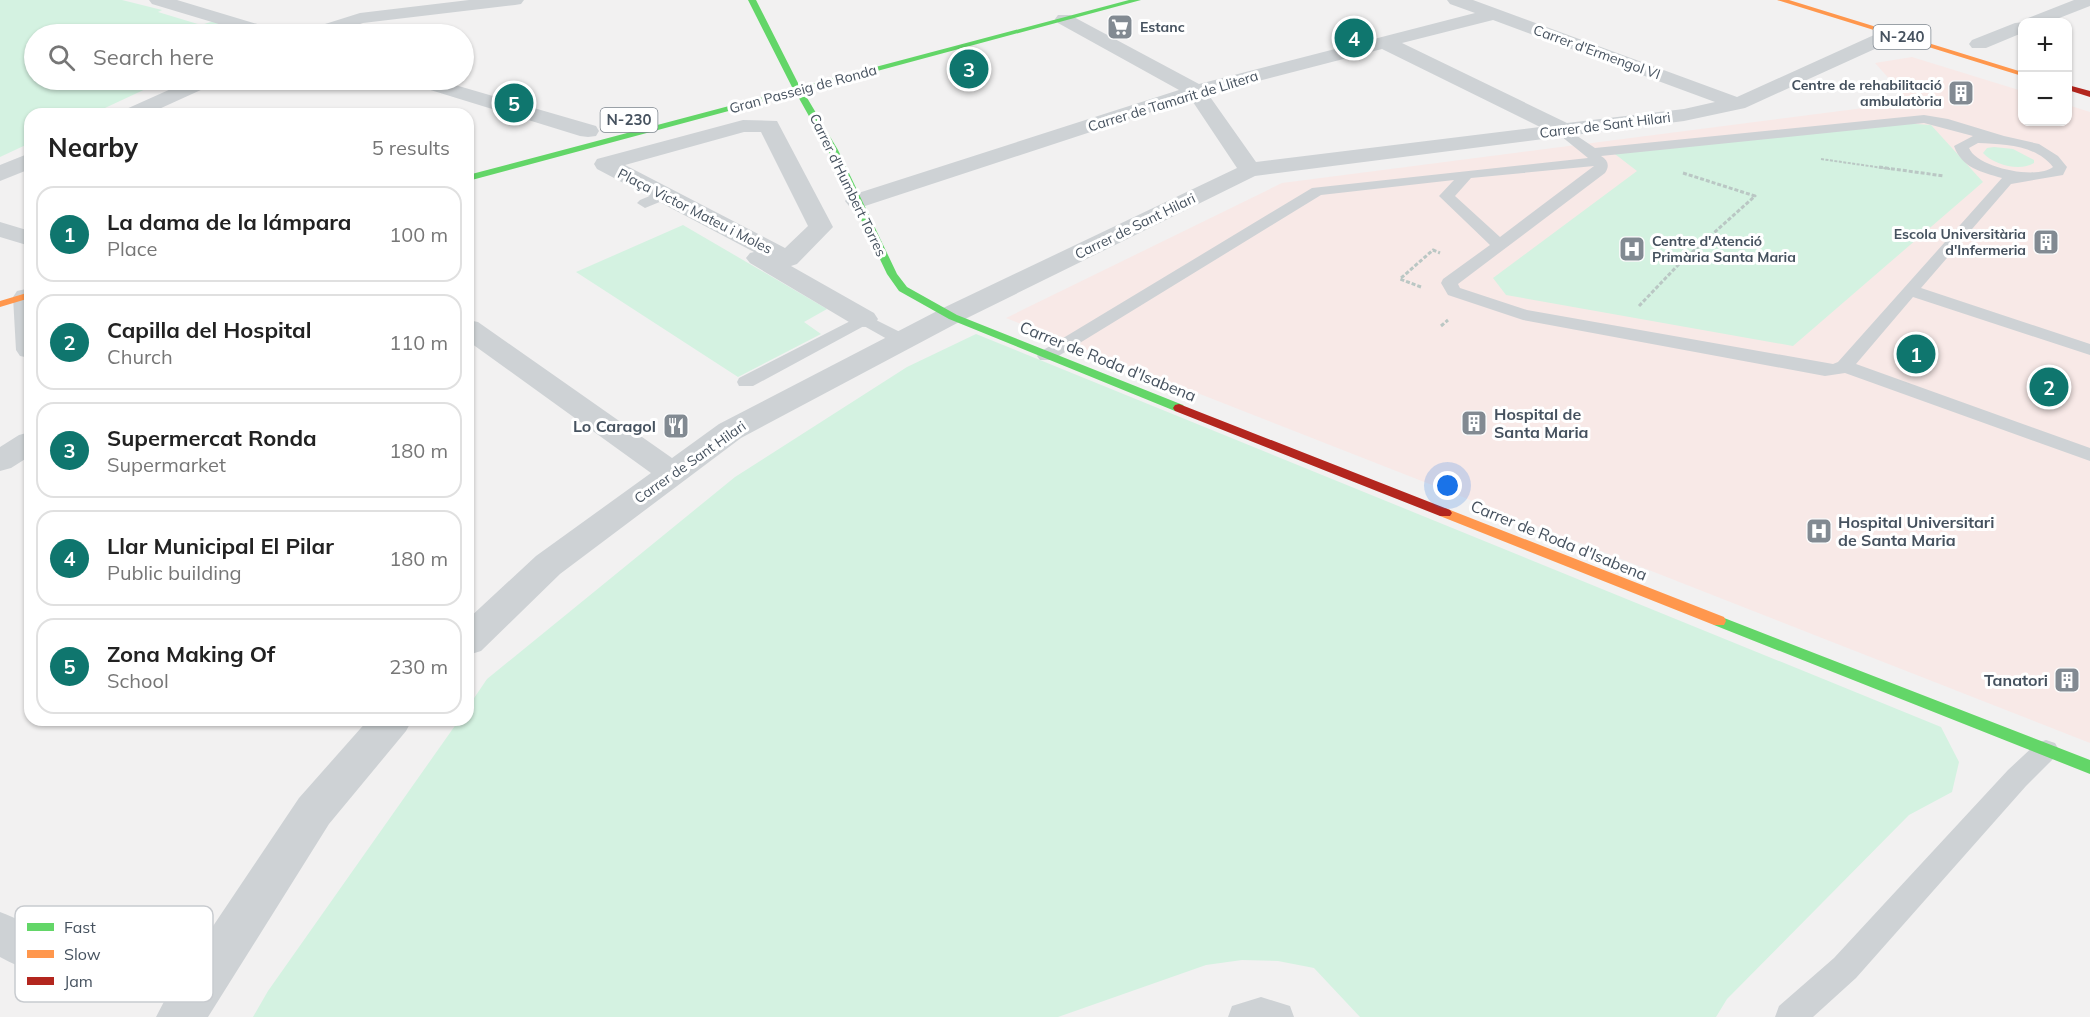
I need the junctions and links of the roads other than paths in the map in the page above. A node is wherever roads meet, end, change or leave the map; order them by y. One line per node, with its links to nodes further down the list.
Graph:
1 (158, 0): 12 (street)
2 (515, 0): 13 (street)
3 (752, 0): 20 (main road, Carrer d'Humbert Torres)
4 (1090, 0): 20 (main road, Gran Passeig de Ronda / N-230)
5 (1137, 0): 11 (main road, Gran Passeig de Ronda / N-230)
6 (1456, 0): 9 (street, Carrer d'Ermengol VI)
7 (1781, 0): 15 (main road, N-240)
8 (2090, 0): 10 (street)
9 (1494, 14): 16 (street, Carrer de Tamarit de Llitera); 27 (street, Carrer d'Ermengol VI)
10 (2044, 18)
11 (1064, 19): 20 (main road, Gran Passeig de Ronda / N-230); 24 (street)
12 (237, 24)
13 (342, 24)
14 (2018, 28): 17 (street)
15 (1892, 34): 19 (main road, N-240); 27 (street, Carrer de Sant Hilari)
16 (1386, 43): 24 (street, Carrer de Tamarit de Llitera); 29 (street)
17 (1974, 43): 18 (main road)
18 (2000, 51)
19 (2018, 73)
20 (794, 84): 26 (main road, Gran Passeig de Ronda / N-230); 30 (main road, Gran Passeig de Ronda / N-230); 40 (main road, Carrer d'Humbert Torres)
21 (2072, 89): 25 (main road)
22 (185, 90): 28 (street)
23 (447, 90): 30 (street)
24 (1196, 91): 35 (street); 40 (street, Carrer de Tamarit de Llitera)
25 (2090, 94)
26 (706, 100)
27 (1738, 104): 29 (street, Carrer de Sant Hilari)
28 (144, 108)
29 (1561, 129): 32 (lane); 35 (street, Carrer de Sant Hilari)
30 (583, 136): 34 (street); 38 (main road, Gran Passeig de Ronda / N-230)
31 (2001, 140): 32 (lane); 39 (lane); 39 (lane)
32 (1596, 157): 37 (lane); 43 (lane)
33 (24, 163): 36 (street)
34 (605, 164): 34 (street, Plaça Victor Mateu i Moles); 47 (street)
35 (1250, 170): 46 (street, Carrer de Sant Hilari)
36 (0, 174)
37 (1467, 174): 43 (lane); 52 (lane)
38 (474, 176)
39 (2025, 177): 44 (lane)
40 (857, 201): 46 (main road, Carrer d'Humbert Torres)
41 (0, 229): 42 (street)
42 (24, 237)
43 (1500, 245): 53 (lane)
44 (1909, 290): 51 (lane); 53 (lane)
45 (19, 298): 48 (street)
46 (951, 315): 50 (street, Carrer de Sant Hilari); 52 (main road, Carrer de Roda d'Isabena)
47 (864, 319): 50 (lane); 54 (lane)
48 (24, 322)
49 (474, 332): 60 (street)
50 (902, 340): 60 (street, Carrer de Sant Hilari)
51 (2090, 350)
52 (1046, 356): 63 (main road, Carrer de Roda d'Isabena)
53 (1844, 366): 58 (lane)
54 (746, 382)
55 (24, 441): 57 (street)
56 (24, 444): 59 (street)
57 (0, 447)
58 (2090, 455)
59 (0, 460)
60 (672, 473): 61 (street, Carrer de Sant Hilari)
61 (474, 635)
62 (387, 726): 67 (street)
63 (2046, 750): 64 (main road, Carrer de Roda d'Isabena); 72 (lane)
64 (2090, 767)
65 (0, 933): 66 (street)
66 (15, 940)
67 (213, 963)
68 (189, 1002): 69 (street)
69 (180, 1017)
70 (1243, 1017): 71 (lane)
71 (1279, 1017)
72 (1790, 1017)

